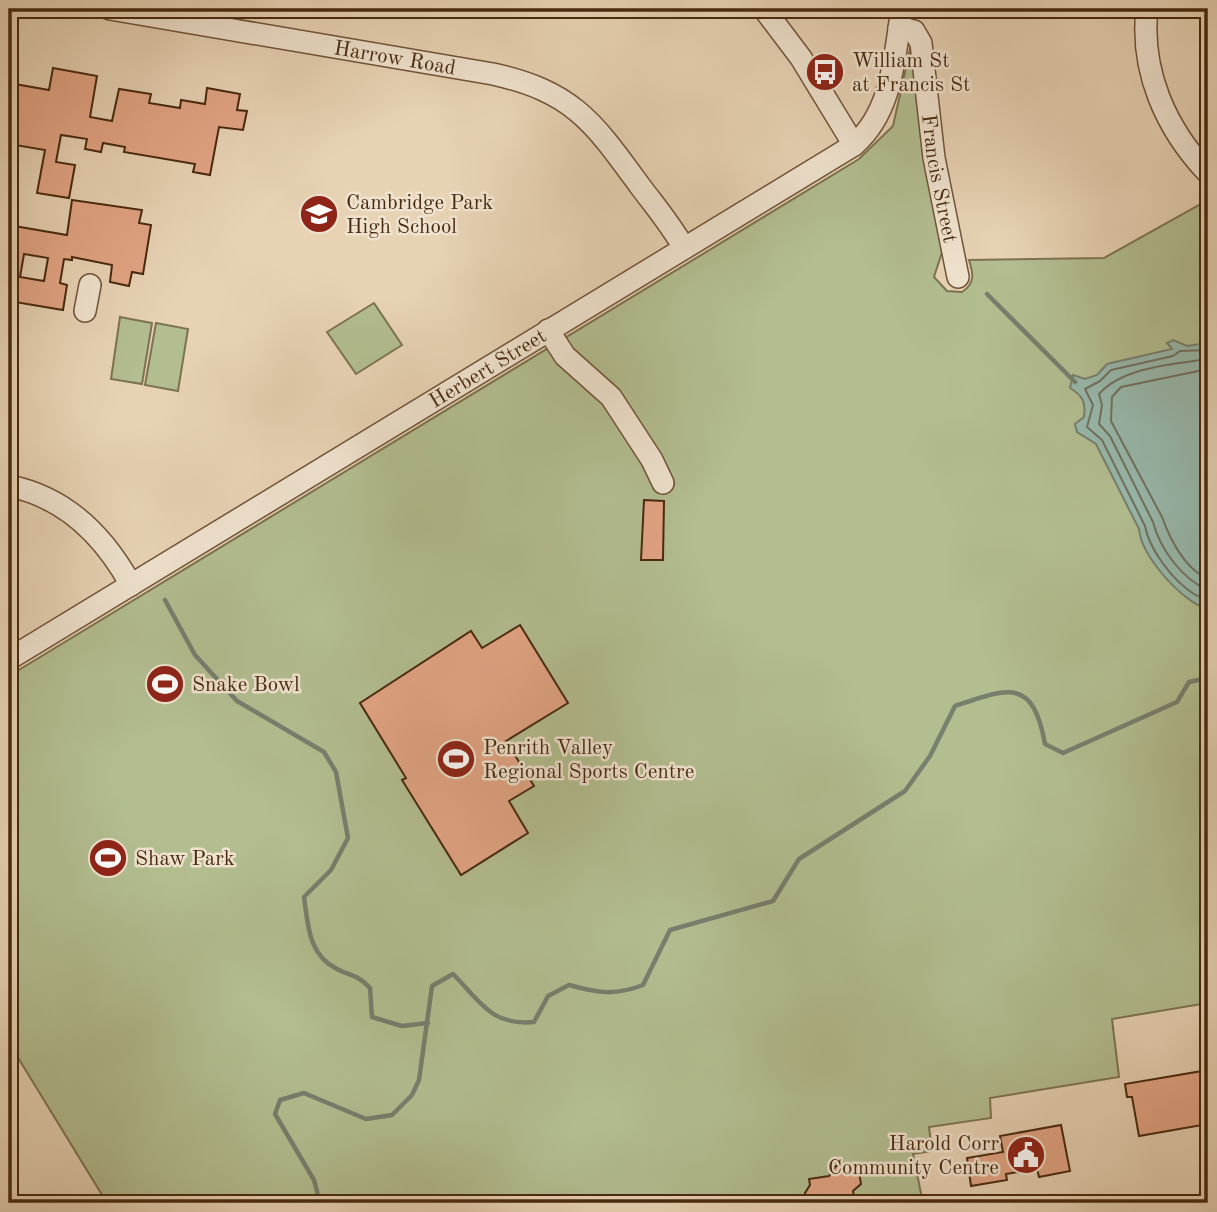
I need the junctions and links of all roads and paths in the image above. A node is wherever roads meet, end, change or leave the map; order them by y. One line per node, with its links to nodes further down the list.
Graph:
1 (110, 9): 7 (street, Harrow Road)
2 (764, 9): 5 (street)
3 (1147, 9): 6 (street)
4 (901, 18): 5 (street, Herbert Street); 8 (street, Francis Street)
5 (854, 145): 7 (street, Herbert Street)
6 (1208, 173)
7 (679, 251): 11 (street, Herbert Street)
8 (958, 277)
9 (90, 285): 10 (street)
10 (85, 311)
11 (548, 330): 12 (street); 14 (street, Herbert Street)
12 (663, 483)
13 (9, 486): 14 (street)
14 (131, 585): 15 (street, Herbert Street)
15 (9, 659)

